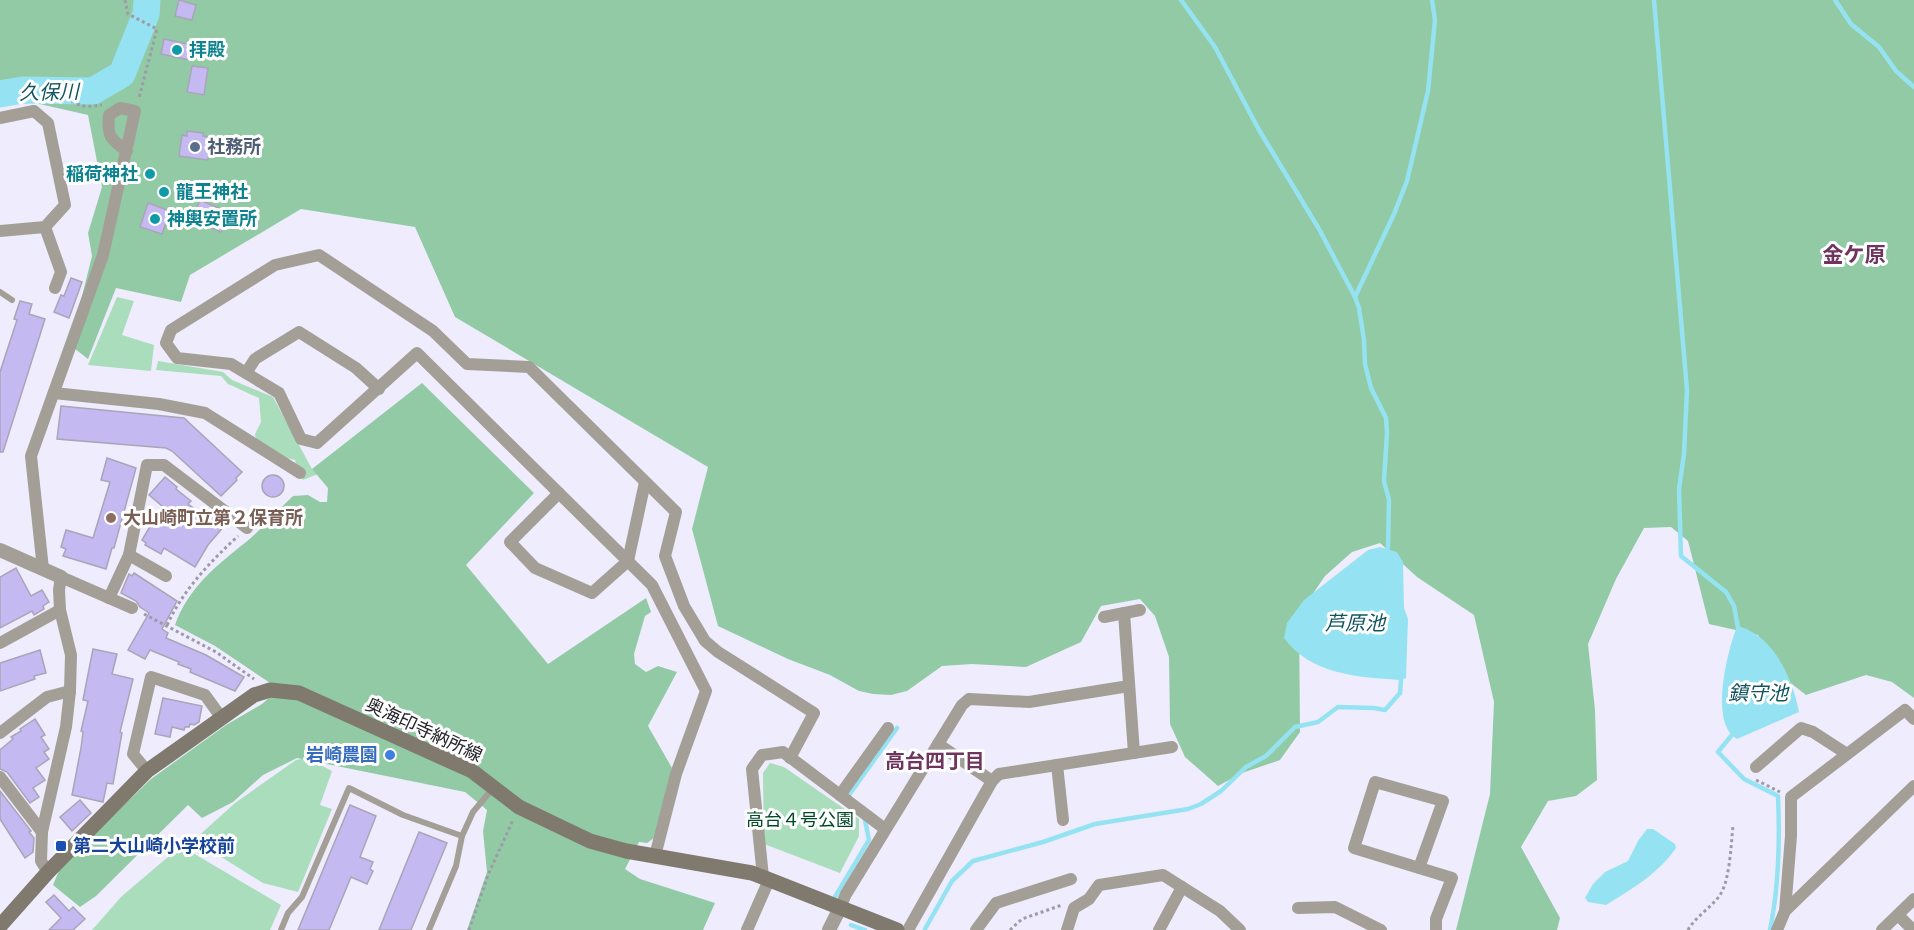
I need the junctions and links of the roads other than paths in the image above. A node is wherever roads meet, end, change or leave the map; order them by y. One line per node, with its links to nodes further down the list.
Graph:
1 (0, 118): 3 (street)
2 (127, 151): 2 (street); 10 (street)
3 (45, 227): 4 (street); 5 (street)
4 (0, 231)
5 (55, 288)
6 (0, 292): 7 (lane)
7 (12, 300)
8 (246, 373): 9 (street); 9 (street); 12 (street)
9 (379, 389): 13 (street)
10 (54, 393): 11 (street); 18 (street)
11 (300, 472)
12 (645, 482): 17 (street); 38 (street)
13 (559, 493): 17 (street); 17 (street)
14 (247, 528): 16 (street)
15 (0, 550): 18 (street)
16 (129, 555): 19 (street); 21 (street)
17 (628, 561): 51 (street)
18 (43, 569): 20 (street)
19 (166, 576)
20 (61, 577): 21 (street); 23 (street)
21 (109, 598): 22 (street)
22 (132, 608)
23 (60, 610): 27 (street); 29 (street)
24 (1140, 610): 25 (street)
25 (1124, 613): 26 (street); 28 (street)
26 (1104, 617)
27 (0, 644)
28 (1129, 686): 34 (street); 36 (street)
29 (70, 691): 33 (street); 49 (street)
30 (221, 717): 41 (main road); 41 (street); 45 (main road, 奥海印寺納所線)
31 (1914, 719): 37 (street)
32 (888, 728): 46 (street)
33 (0, 733)
34 (938, 744): 43 (street); 48 (street)
35 (1172, 747): 36 (street)
36 (1134, 753): 39 (street)
37 (1847, 754): 40 (street); 60 (street)
38 (790, 758): 46 (street); 54 (street)
39 (1057, 765): 43 (street); 47 (street)
40 (1756, 767)
41 (147, 771): 53 (main road)
42 (0, 777): 49 (street)
43 (992, 780): 68 (street)
44 (1914, 786): 60 (street)
45 (494, 788): 50 (lane); 51 (main road, 奥海印寺納所線)
46 (840, 795): 48 (street)
47 (1063, 820)
48 (885, 830): 58 (street)
49 (42, 832): 53 (street)
50 (462, 836): 63 (lane); 64 (lane)
51 (655, 856): 54 (main road, 奥海印寺納所線)
52 (1419, 868): 52 (street); 74 (street)
53 (48, 872): 62 (main road)
54 (766, 879): 58 (main road, 奥海印寺納所線); 65 (street)
55 (1071, 879): 69 (street)
56 (1182, 888): 70 (street); 71 (street); 72 (street)
57 (1914, 899): 61 (street)
58 (840, 908): 66 (street); 67 (main road, 奥海印寺納所線)
59 (1298, 908): 73 (street)
60 (1785, 911): 75 (street)
61 (1898, 915): 76 (street); 77 (street)
62 (0, 926)
63 (281, 930)
64 (429, 930)
65 (747, 930)
66 (829, 930)
67 (897, 930)
68 (908, 930)
69 (976, 930)
70 (1067, 930)
71 (1159, 930)
72 (1240, 930)
73 (1381, 930)
74 (1436, 930)
75 (1777, 930)
76 (1882, 930)
77 (1913, 930)

